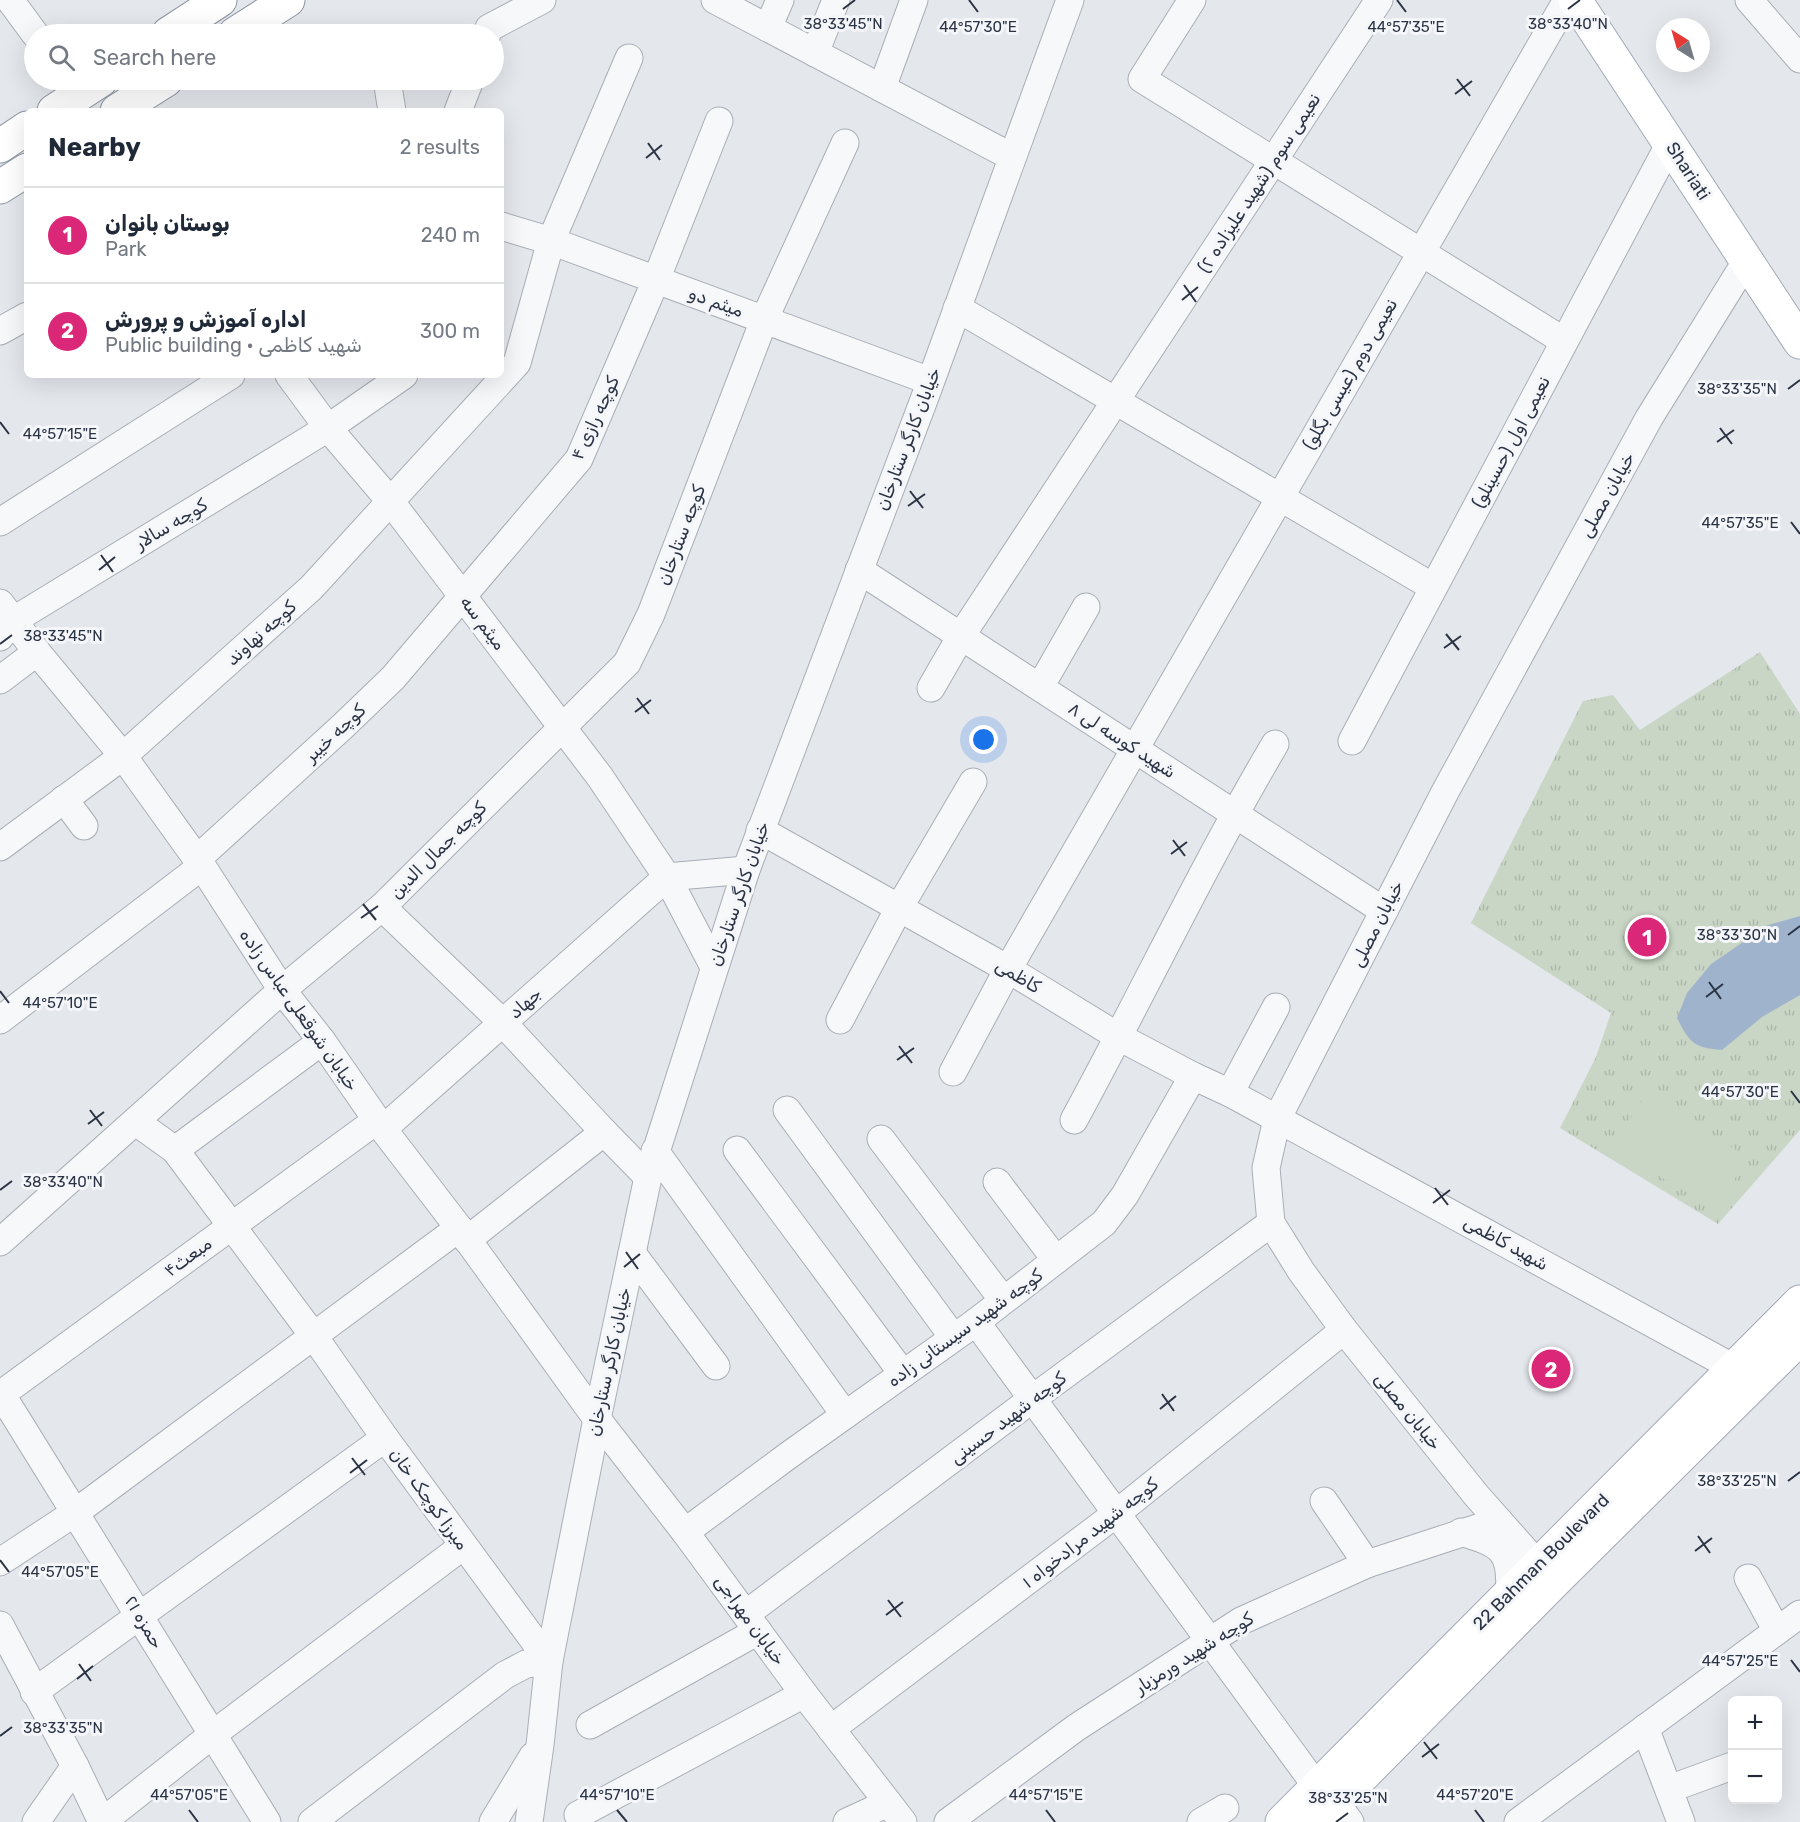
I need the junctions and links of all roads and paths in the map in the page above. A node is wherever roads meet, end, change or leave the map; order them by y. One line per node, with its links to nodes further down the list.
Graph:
1 (10, 0): 15 (street)
2 (220, 0): 16 (main road)
3 (288, 0): 17 (main road)
4 (542, 0): 18 (street)
5 (715, 0): 19 (street)
6 (780, 0): 19 (street)
7 (836, 0): 21 (street)
8 (914, 0): 23 (street)
9 (1070, 0): 35 (street, خیابان کارگر ستارخان)
10 (1192, 0): 36 (street)
11 (1379, 0): 36 (street, نعیمی سوم (شهید علیزاده ۲))
12 (1567, 0): 41 (street, نعیمی دوم (عیسی بگلو))
13 (1575, 0): 33 (main road, Shariati)
14 (1749, 0): 20 (street)
15 (28, 24)
16 (183, 24)
17 (251, 24)
18 (496, 24)
19 (768, 28): 21 (street)
20 (1795, 43)
21 (816, 53): 23 (street)
22 (629, 58): 40 (street, کوچه نهاوند)
23 (882, 88): 35 (street)
24 (150, 90): 27 (main road)
25 (388, 90): 28 (street)
26 (466, 90): 29 (street)
27 (122, 108)
28 (391, 108)
29 (459, 108)
30 (719, 121): 43 (street, کوچه رازی ۴)
31 (24, 130): 34 (main road)
32 (845, 143): 46 (street, کوچه ستارخان)
33 (1670, 143): 42 (main road, Shariati); 48 (street, نعیمی اول (حسینلو))
34 (0, 146)
35 (1012, 157): 44 (street, خیابان کارگر ستارخان)
36 (1273, 161): 41 (street); 54 (street, نعیمی سوم (شهید علیزاده ۲))
37 (24, 172): 38 (main road)
38 (0, 187)
39 (504, 227): 40 (street, میثم دو)
40 (550, 241): 43 (street, میثم دو); 57 (street, کوچه نهاوند)
41 (1421, 252): 48 (street); 56 (street, نعیمی دوم (عیسی بگلو))
42 (1747, 260): 49 (main road, Shariati); 85 (street, خیابان مصلی)
43 (656, 280): 46 (street, میثم دو); 61 (street, کوچه رازی ۴)
44 (957, 308): 53 (street, خیابان کارگر ستارخان); 54 (street)
45 (24, 318): 47 (street)
46 (764, 320): 53 (street, میثم دو); 69 (street, کوچه ستارخان)
47 (0, 331)
48 (1564, 341): 60 (street, نعیمی اول (حسینلو))
49 (1800, 342)
50 (226, 378): 58 (street)
51 (292, 378): 55 (street, میثم سه)
52 (400, 378): 55 (street, کوچه سالار)
53 (930, 381): 59 (street, خیابان کارگر ستارخان)
54 (1115, 401): 56 (street); 64 (street, نعیمی سوم (شهید علیزاده ۲))
55 (328, 428): 57 (street, میثم سه); 63 (street, کوچه سالار)
56 (1280, 497): 60 (street); 72 (street, نعیمی دوم (عیسی بگلو))
57 (391, 501): 61 (street, میثم سه); 73 (street, کوچه نهاوند)
58 (0, 522)
59 (859, 570): 64 (street, شهید کوسه لی ۸); 78 (street, خیابان کارگر ستارخان)
60 (1433, 587): 70 (street, نعیمی اول (حسینلو))
61 (462, 595): 69 (street, میثم سه); 80 (street, کوچه خیبر)
62 (1086, 607): 67 (street)
63 (5, 620): 65 (street, خیابان شوقعلی عباس زاده)
64 (961, 636): 67 (street, شهید کوسه لی ۸); 68 (street, نعیمی سوم (شهید علیزاده ۲))
65 (37, 652): 66 (street); 73 (street, خیابان شوقعلی عباس زاده)
66 (0, 680)
67 (1040, 687): 72 (street, شهید کوسه لی ۸)
68 (932, 688)
69 (561, 727): 82 (street, میثم سه); 83 (street, کوچه جمال الدین)
70 (1352, 741)
71 (1275, 744): 76 (street)
72 (1135, 749): 76 (street, شهید کوسه لی ۸); 87 (street, نعیمی دوم (عیسی بگلو))
73 (123, 756): 75 (street, کوچه نهاوند); 80 (street, خیابان شوقعلی عباس زاده)
74 (973, 782): 84 (street)
75 (64, 799): 77 (street); 79 (street, کوچه نهاوند)
76 (1234, 813): 85 (street, شهید کوسه لی ۸); 93 (street)
77 (84, 826)
78 (760, 830): 81 (street, خیابان کارگر ستارخان); 84 (street, کاظمی)
79 (0, 847)
80 (199, 863): 88 (street, خیابان شوقعلی عباس زاده); 90 (street, کوچه خیبر)
81 (746, 870): 82 (street); 86 (street, خیابان کارگر ستارخان)
82 (667, 877): 86 (street, میثم سه); 92 (street, جهاد)
83 (382, 907): 88 (street, کوچه جمال الدین); 92 (street)
84 (899, 908): 87 (street, کاظمی); 91 (street)
85 (1384, 911): 99 (street, خیابان مصلی)
86 (714, 967): 107 (street, خیابان کارگر ستارخان)
87 (1008, 969): 93 (street, کاظمی); 95 (street, نعیمی دوم (عیسی بگلو))
88 (282, 990): 94 (street, خیابان شوقعلی عباس زاده); 101 (street, کوچه جمال الدین)
89 (1276, 1007): 97 (street)
90 (0, 1020)
91 (840, 1020)
92 (503, 1023): 102 (street, جهاد); 103 (street)
93 (1119, 1037): 96 (street, کاظمی); 100 (street)
94 (322, 1041): 102 (street, خیابان شوقعلی عباس زاده); 105 (street)
95 (953, 1072)
96 (1193, 1076): 97 (street, کاظمی); 115 (street, کوچه شهید سیستانی زاده)
97 (1230, 1093): 99 (street, کاظمی)
98 (787, 1110): 121 (street)
99 (1277, 1119): 110 (street, خیابان مصلی); 124 (street, شهید کاظمی)
100 (1074, 1120)
101 (136, 1122): 105 (street, میرزا کوچک خان); 113 (street, کوچه جمال الدین)
102 (380, 1125): 111 (street, مبعث۴); 112 (street, خیابان شوقعلی عباس زاده)
103 (604, 1132): 108 (street); 112 (street)
104 (881, 1139): 116 (street)
105 (175, 1150): 111 (street, میرزا کوچک خان)
106 (737, 1150): 125 (street)
107 (655, 1151): 108 (street, خیابان کارگر ستارخان); 128 (street)
108 (648, 1177): 114 (street, خیابان کارگر ستارخان)
109 (997, 1182): 115 (street)
110 (1271, 1223): 119 (street, خیابان مصلی); 127 (street, کوچه شهید حسینی)
111 (232, 1225): 120 (street, میرزا کوچک خان); 126 (street, مبعث۴)
112 (463, 1234): 120 (street); 129 (street, خیابان شوقعلی عباس زاده)
113 (0, 1242)
114 (632, 1253): 123 (street); 129 (street, خیابان کارگر ستارخان)
115 (1056, 1260): 116 (street, کوچه شهید سیستانی زاده)
116 (1003, 1300): 118 (street, کوچه شهید سیستانی زاده)
117 (1800, 1302): 124 (main road, 22 Bahman Boulevard)
118 (976, 1322): 121 (street, کوچه شهید سیستانی زاده); 127 (street)
119 (1344, 1330): 133 (street, ۱ کوچه شهید مرادخواه); 134 (street, خیابان مصلی)
120 (313, 1335): 130 (street, میرزا کوچک خان); 132 (street)
121 (954, 1337): 125 (street, کوچه شهید سیستانی زاده)
122 (1800, 1338): 140 (main road, 22 Bahman Boulevard)
123 (716, 1366)
124 (1734, 1368): 140 (main road, 22 Bahman Boulevard)
125 (903, 1374): 128 (street, کوچه شهید سیستانی زاده)
126 (0, 1394): 132 (street, حمزه ۲۱)
127 (1032, 1399): 133 (street); 145 (street, کوچه شهید حسینی)
128 (845, 1415): 135 (street, کوچه شهید سیستانی زاده)
129 (597, 1419): 135 (street, خیابان مهراجی); 149 (street, خیابان کارگر ستارخان)
130 (385, 1438): 137 (street, میرزا کوچک خان); 144 (street)
131 (1324, 1501): 139 (street)
132 (76, 1512): 138 (street); 144 (street, حمزه ۲۱)
133 (1117, 1514): 148 (street); 153 (street, ۱ کوچه شهید مرادخواه)
134 (1499, 1521): 136 (street, کوچه شهید ورمزیار); 140 (street, خیابان مصلی)
135 (685, 1532): 145 (street, خیابان مهراجی)
136 (1461, 1532): 139 (street, کوچه شهید ورمزیار); 142 (street)
137 (463, 1546): 149 (street, میرزا کوچک خان); 155 (street)
138 (0, 1562)
139 (1367, 1564): 148 (street, کوچه شهید ورمزیار)
140 (1547, 1573): 142 (main road, 22 Bahman Boulevard); 161 (main road, 22 Bahman Boulevard)
141 (1748, 1578): 146 (street)
142 (1509, 1595): 161 (main road, 22 Bahman Boulevard)
143 (1800, 1614): 146 (street)
144 (141, 1616): 150 (street); 155 (street, حمزه ۲۱)
145 (752, 1622): 151 (street, خیابان مهراجی); 152 (street, کوچه شهید حسینی)
146 (1777, 1631): 154 (street)
147 (2, 1636): 150 (street)
148 (1211, 1640): 161 (street); 171 (street, کوچه شهید ورمزیار)
149 (549, 1661): 156 (street, خیابان کارگر ستارخان); 167 (street)
150 (34, 1692): 157 (street)
151 (804, 1694): 153 (street, خیابان مهراجی); 163 (street)
152 (590, 1725)
153 (831, 1728): 162 (street, خیابان مهراجی)
154 (1646, 1728): 159 (street); 174 (street)
155 (212, 1735): 165 (street); 166 (street, حمزه ۲۱)
156 (540, 1745): 168 (street); 169 (street, خیابان کارگر ستارخان)
157 (75, 1766): 164 (street); 165 (street)
158 (1728, 1767): 159 (street)
159 (1668, 1789): 175 (street)
160 (1225, 1808): 172 (street)
161 (1330, 1809): 173 (main road, 22 Bahman Boulevard)
162 (896, 1812): 170 (street)
163 (578, 1815)
164 (36, 1822)
165 (102, 1822)
166 (267, 1822)
167 (312, 1822)
168 (493, 1822)
169 (529, 1822)
170 (847, 1822)
171 (948, 1822)
172 (1202, 1822)
173 (1282, 1822)
174 (1518, 1822)
175 (1681, 1822)

